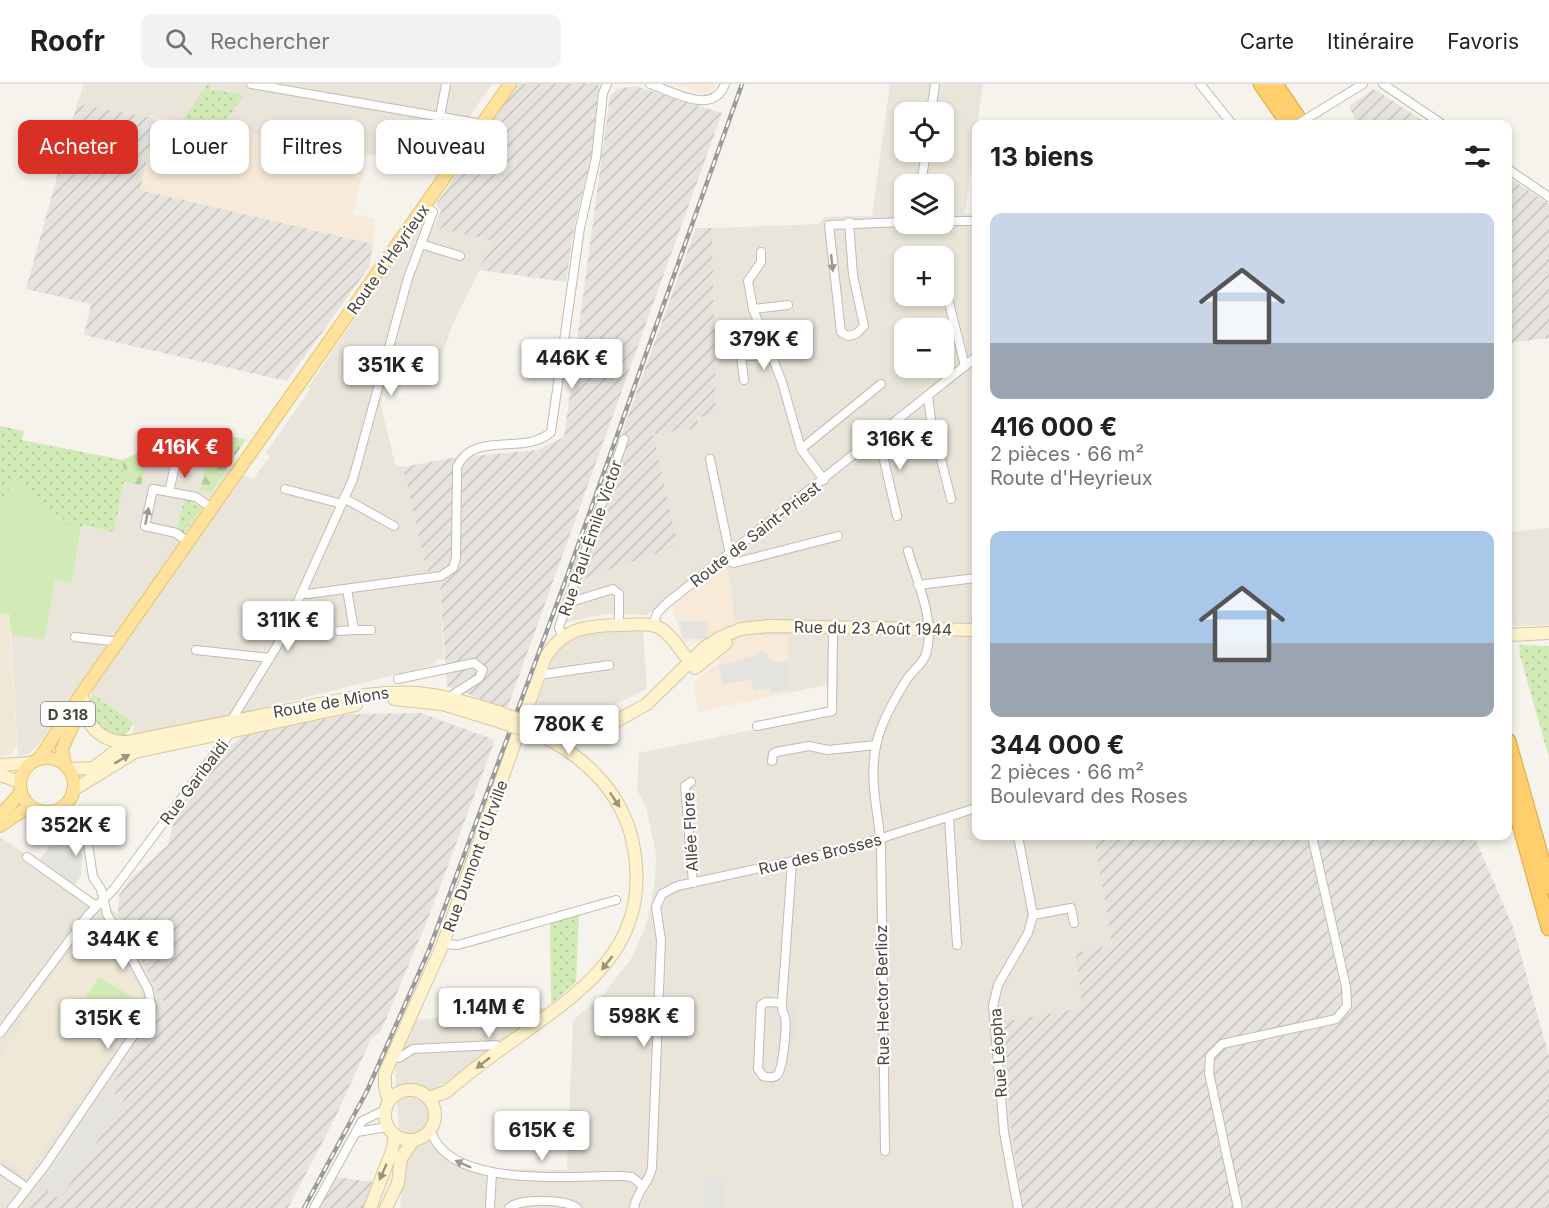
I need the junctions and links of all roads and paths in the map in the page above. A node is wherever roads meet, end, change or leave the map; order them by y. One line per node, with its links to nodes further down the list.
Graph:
1 (251, 84): 13 (street)
2 (446, 84): 15 (street)
3 (510, 84): 17 (main road, Route d'Heyrieux / D 318)
4 (607, 84): 62 (street)
5 (650, 84): 6 (street)
6 (725, 84)
7 (935, 84): 14 (street)
8 (1200, 84): 18 (street)
9 (1261, 84): 19 (highway)
10 (1275, 84): 20 (highway)
11 (1363, 84): 21 (street, bridge)
12 (1383, 84): 22 (street)
13 (284, 87): 15 (street)
14 (932, 102)
15 (440, 117): 16 (street)
16 (458, 120)
17 (485, 120)
18 (1229, 120)
19 (1286, 120)
20 (1299, 120)
21 (1304, 120)
22 (1436, 120)
23 (1512, 172): 25 (street)
24 (447, 174): 26 (main road, Route d'Heyrieux / D 318)
25 (1549, 197)
26 (425, 206): 31 (street, Rue Garibaldi); 53 (main road, Route d'Heyrieux / D 318)
27 (954, 221): 28 (street)
28 (972, 221)
29 (849, 222): 29 (street, one-way to 29); 30 (street)
30 (894, 222)
31 (421, 244): 33 (street); 52 (street, Rue Garibaldi)
32 (761, 252): 36 (street)
33 (460, 256)
34 (789, 305): 36 (street)
35 (950, 306): 39 (street)
36 (753, 309): 37 (street)
37 (771, 354): 40 (street); 45 (street)
38 (972, 360): 39 (street, Route de Saint-Priest)
39 (965, 366): 42 (street, Route de Saint-Priest)
40 (744, 380)
41 (881, 384): 45 (street)
42 (928, 396): 43 (street, Route de Saint-Priest); 51 (street)
43 (875, 438): 48 (street, Route de Saint-Priest); 54 (street)
44 (624, 439): 64 (street, Rue Paul-Émile Victor)
45 (801, 449): 48 (street)
46 (710, 459): 59 (street)
47 (176, 461): 50 (street)
48 (824, 480): 59 (street, Route de Saint-Priest)
49 (285, 489): 52 (street)
50 (169, 492): 53 (street); 57 (street, one-way to 50)
51 (951, 499)
52 (343, 501): 55 (street); 63 (street, Rue Garibaldi)
53 (213, 509): 57 (main road, Route d'Heyrieux / D 318)
54 (897, 516)
55 (393, 526)
56 (838, 536): 59 (street)
57 (189, 543): 77 (main road, Route d'Heyrieux / D 318)
58 (908, 551): 61 (street)
59 (727, 558): 66 (street, Route de Saint-Priest)
60 (972, 578): 61 (street)
61 (918, 585): 68 (street)
62 (347, 589): 63 (street); 69 (street)
63 (302, 592): 79 (street, Rue Garibaldi)
64 (568, 600): 65 (street); 76 (street, Rue Paul-Émile Victor)
65 (619, 625): 66 (main road); 76 (main road)
66 (653, 626): 80 (main road)
67 (833, 627): 68 (main road, Rue du 23 Août 1944); 80 (main road, Rue du 23 Août 1944); 90 (street)
68 (929, 629): 71 (main road, Rue du 23 Août 1944); 93 (street)
69 (354, 630): 70 (street); 72 (street)
70 (371, 630)
71 (972, 630)
72 (339, 631)
73 (1549, 633): 74 (main road)
74 (1512, 635)
75 (75, 637): 77 (street)
76 (562, 637): 83 (main road, Rue Dumont d'Urville)
77 (120, 642): 82 (main road, Route d'Heyrieux / D 318)
78 (195, 650): 79 (street)
79 (270, 658): 85 (street, Rue Garibaldi)
80 (696, 661): 91 (main road, Rue du 23 Août 1944)
81 (609, 665): 83 (street)
82 (100, 670): 87 (main road, Route d'Heyrieux / D 318); 95 (main road, Route d'Heyrieux / D 318)
83 (539, 675): 123 (main road, Rue Dumont d'Urville)
84 (398, 679): 86 (street)
85 (246, 697): 88 (street); 89 (street, Rue Garibaldi)
86 (446, 700): 88 (main road, Route de Mions); 91 (main road, Route de Mions, bridge)
87 (84, 701): 92 (main road, Route de Mions); 98 (main road, Route d'Heyrieux / D 318)
88 (247, 722): 89 (main road, Route de Mions)
89 (232, 725): 92 (main road, Route de Mions); 102 (main road, Route de Mions, one-way to 89); 117 (street, Rue Garibaldi)
90 (757, 726)
91 (542, 733): 127 (main road, one-way to 127)
92 (128, 742): 98 (main road, Route de Mions)
93 (876, 745): 96 (street); 110 (street, Rue Hector Berlioz)
94 (1512, 755): 116 (highway)
95 (35, 761): 97 (main road); 98 (main road); 101 (main road)
96 (772, 761)
97 (0, 765)
98 (67, 767): 102 (main road)
99 (0, 775): 101 (main road)
100 (691, 782): 115 (street, Allée Flore)
101 (21, 787): 104 (main road); 107 (main road)
102 (73, 790): 105 (main road)
103 (1512, 795): 122 (highway)
104 (30, 806): 105 (main road); 109 (main road)
105 (63, 806): 117 (street)
106 (972, 809): 108 (street, Rue des Brosses)
107 (0, 816)
108 (949, 817): 110 (street, Rue des Brosses); 124 (street)
109 (0, 826)
110 (880, 839): 114 (street, Rue des Brosses); 136 (street, Rue Hector Berlioz)
111 (1019, 840): 120 (street)
112 (1313, 840): 150 (street)
113 (27, 856): 119 (street)
114 (792, 862): 115 (street, Rue des Brosses); 125 (street)
115 (693, 883): 140 (street, Rue des Brosses)
116 (1549, 886)
117 (104, 899): 119 (street, Rue Garibaldi); 141 (street)
118 (616, 900): 123 (street)
119 (96, 906): 126 (street, Rue Garibaldi)
120 (1033, 915): 121 (street); 149 (street, Rue Léopha)
121 (1074, 923)
122 (1549, 928)
123 (443, 944): 128 (main road, Rue Dumont d'Urville)
124 (957, 945)
125 (782, 1003): 125 (street)
126 (0, 1033)
127 (500, 1050): 128 (street); 130 (main road, one-way to 130)
128 (393, 1058): 129 (main road); 131 (main road, Rue Dumont d'Urville)
129 (402, 1091): 130 (main road); 131 (main road)
130 (428, 1098): 133 (main road)
131 (387, 1106): 132 (main road); 134 (street)
132 (391, 1131): 134 (street); 135 (main road); 143 (main road, one-way to 143)
133 (430, 1131): 135 (main road); 138 (street, one-way to 133)
134 (356, 1132): 142 (street)
135 (413, 1141): 144 (main road)
136 (885, 1150)
137 (0, 1169): 139 (street)
138 (492, 1173): 140 (street); 145 (street)
139 (22, 1184)
140 (643, 1186): 148 (street)
141 (12, 1208)
142 (314, 1208)
143 (370, 1208)
144 (386, 1208)
145 (490, 1208)
146 (509, 1208): 147 (street)
147 (577, 1208)
148 (634, 1208)
149 (1018, 1208)
150 (1238, 1208)

